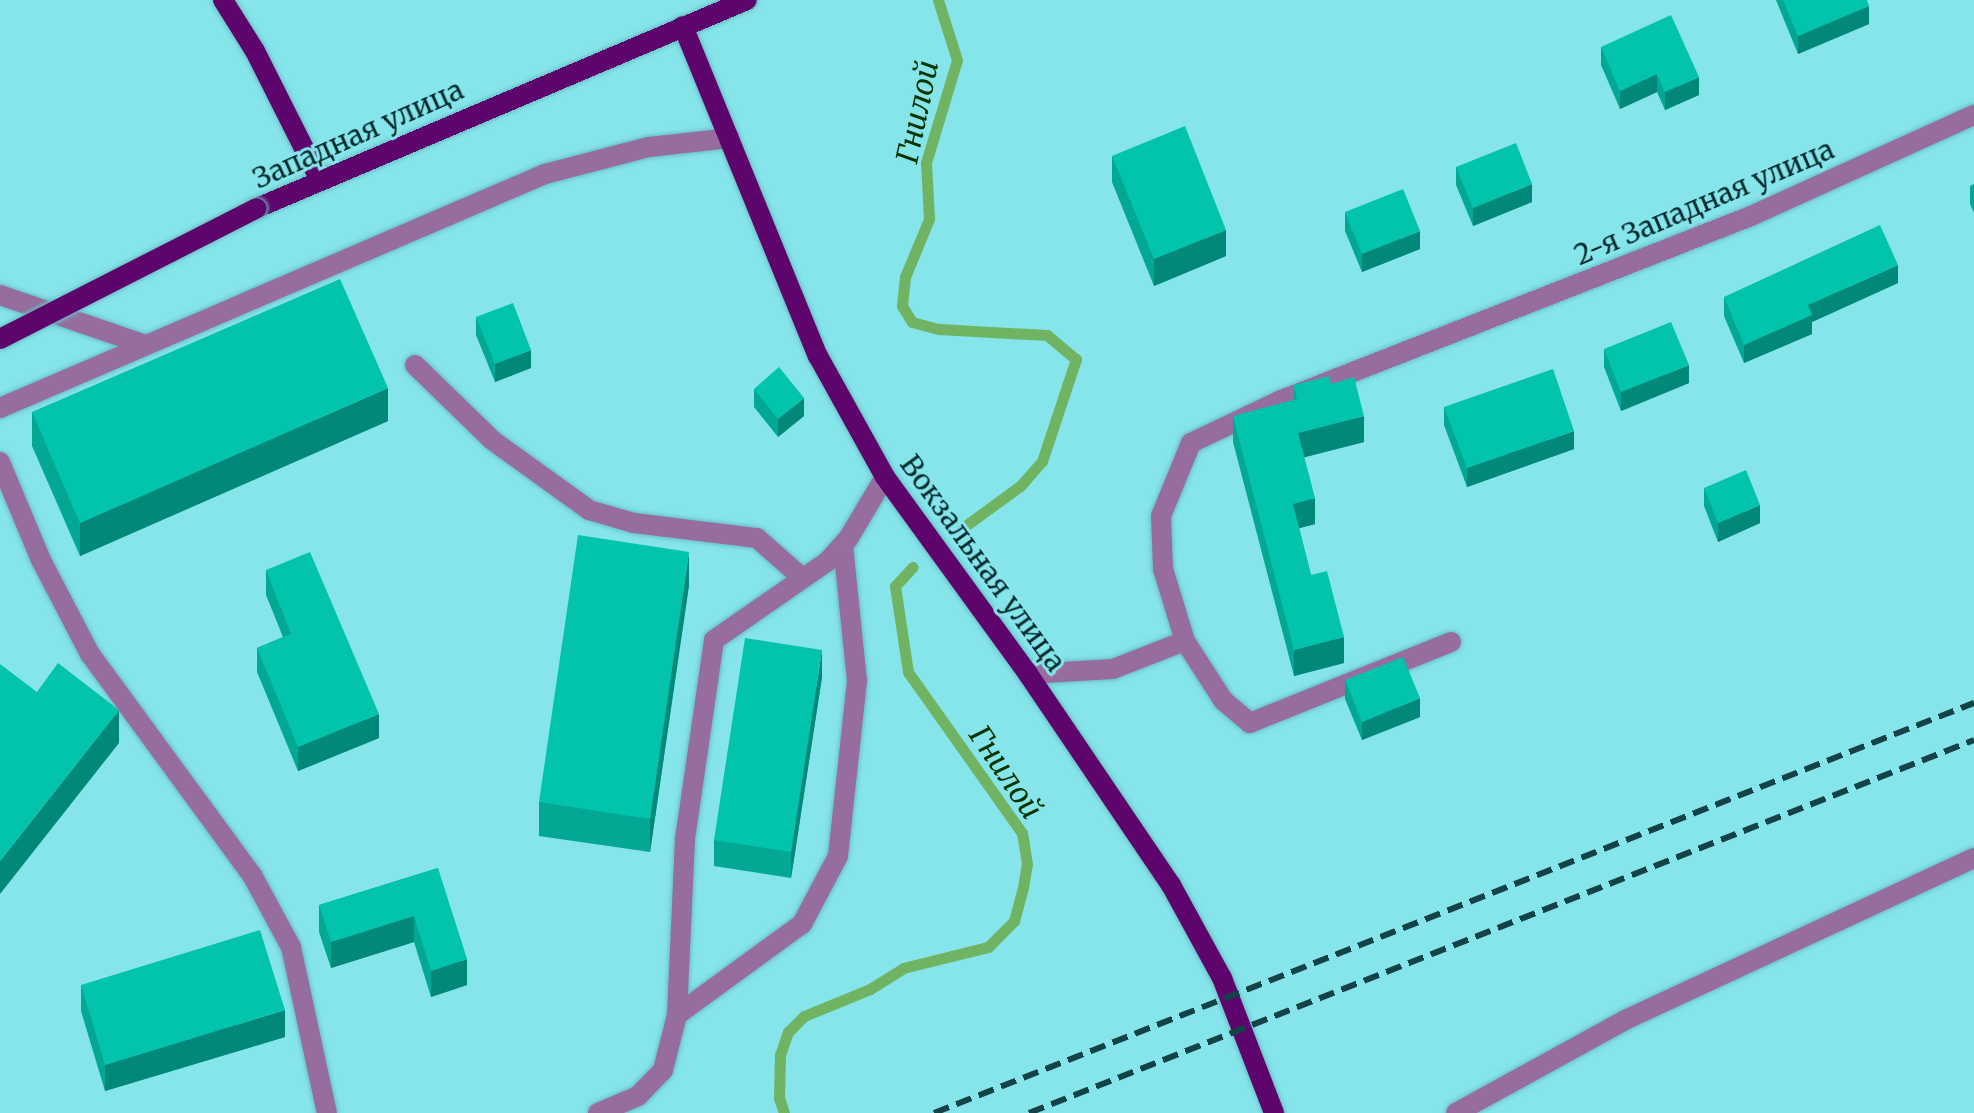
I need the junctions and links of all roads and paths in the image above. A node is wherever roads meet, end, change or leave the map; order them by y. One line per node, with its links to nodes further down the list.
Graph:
1 (223, 0): 6 (main road)
2 (747, 0): 3 (main road, Западная улица)
3 (683, 26): 5 (main road, Вокзальная улица); 6 (main road, Западная улица)
4 (1974, 115): 16 (lane, 2-я Западная улица)
5 (730, 138): 9 (lane); 13 (main road, Вокзальная улица)
6 (319, 178): 8 (main road, Западная улица, bridge)
7 (0, 295): 9 (lane)
8 (0, 339)
9 (145, 345): 11 (lane)
10 (415, 365): 15 (lane)
11 (0, 408)
12 (0, 462): 22 (lane)
13 (885, 477): 14 (lane); 18 (main road, Вокзальная улица)
14 (843, 545): 15 (lane); 20 (lane)
15 (800, 576): 20 (lane)
16 (1185, 641): 17 (lane, 2-я Западная улица); 18 (lane)
17 (1451, 642)
18 (1028, 674): 21 (main road, Вокзальная улица)
19 (1974, 858): 24 (lane)
20 (677, 1015): 23 (lane)
21 (1270, 1110)
22 (327, 1113)
23 (598, 1113)
24 (1456, 1113)

